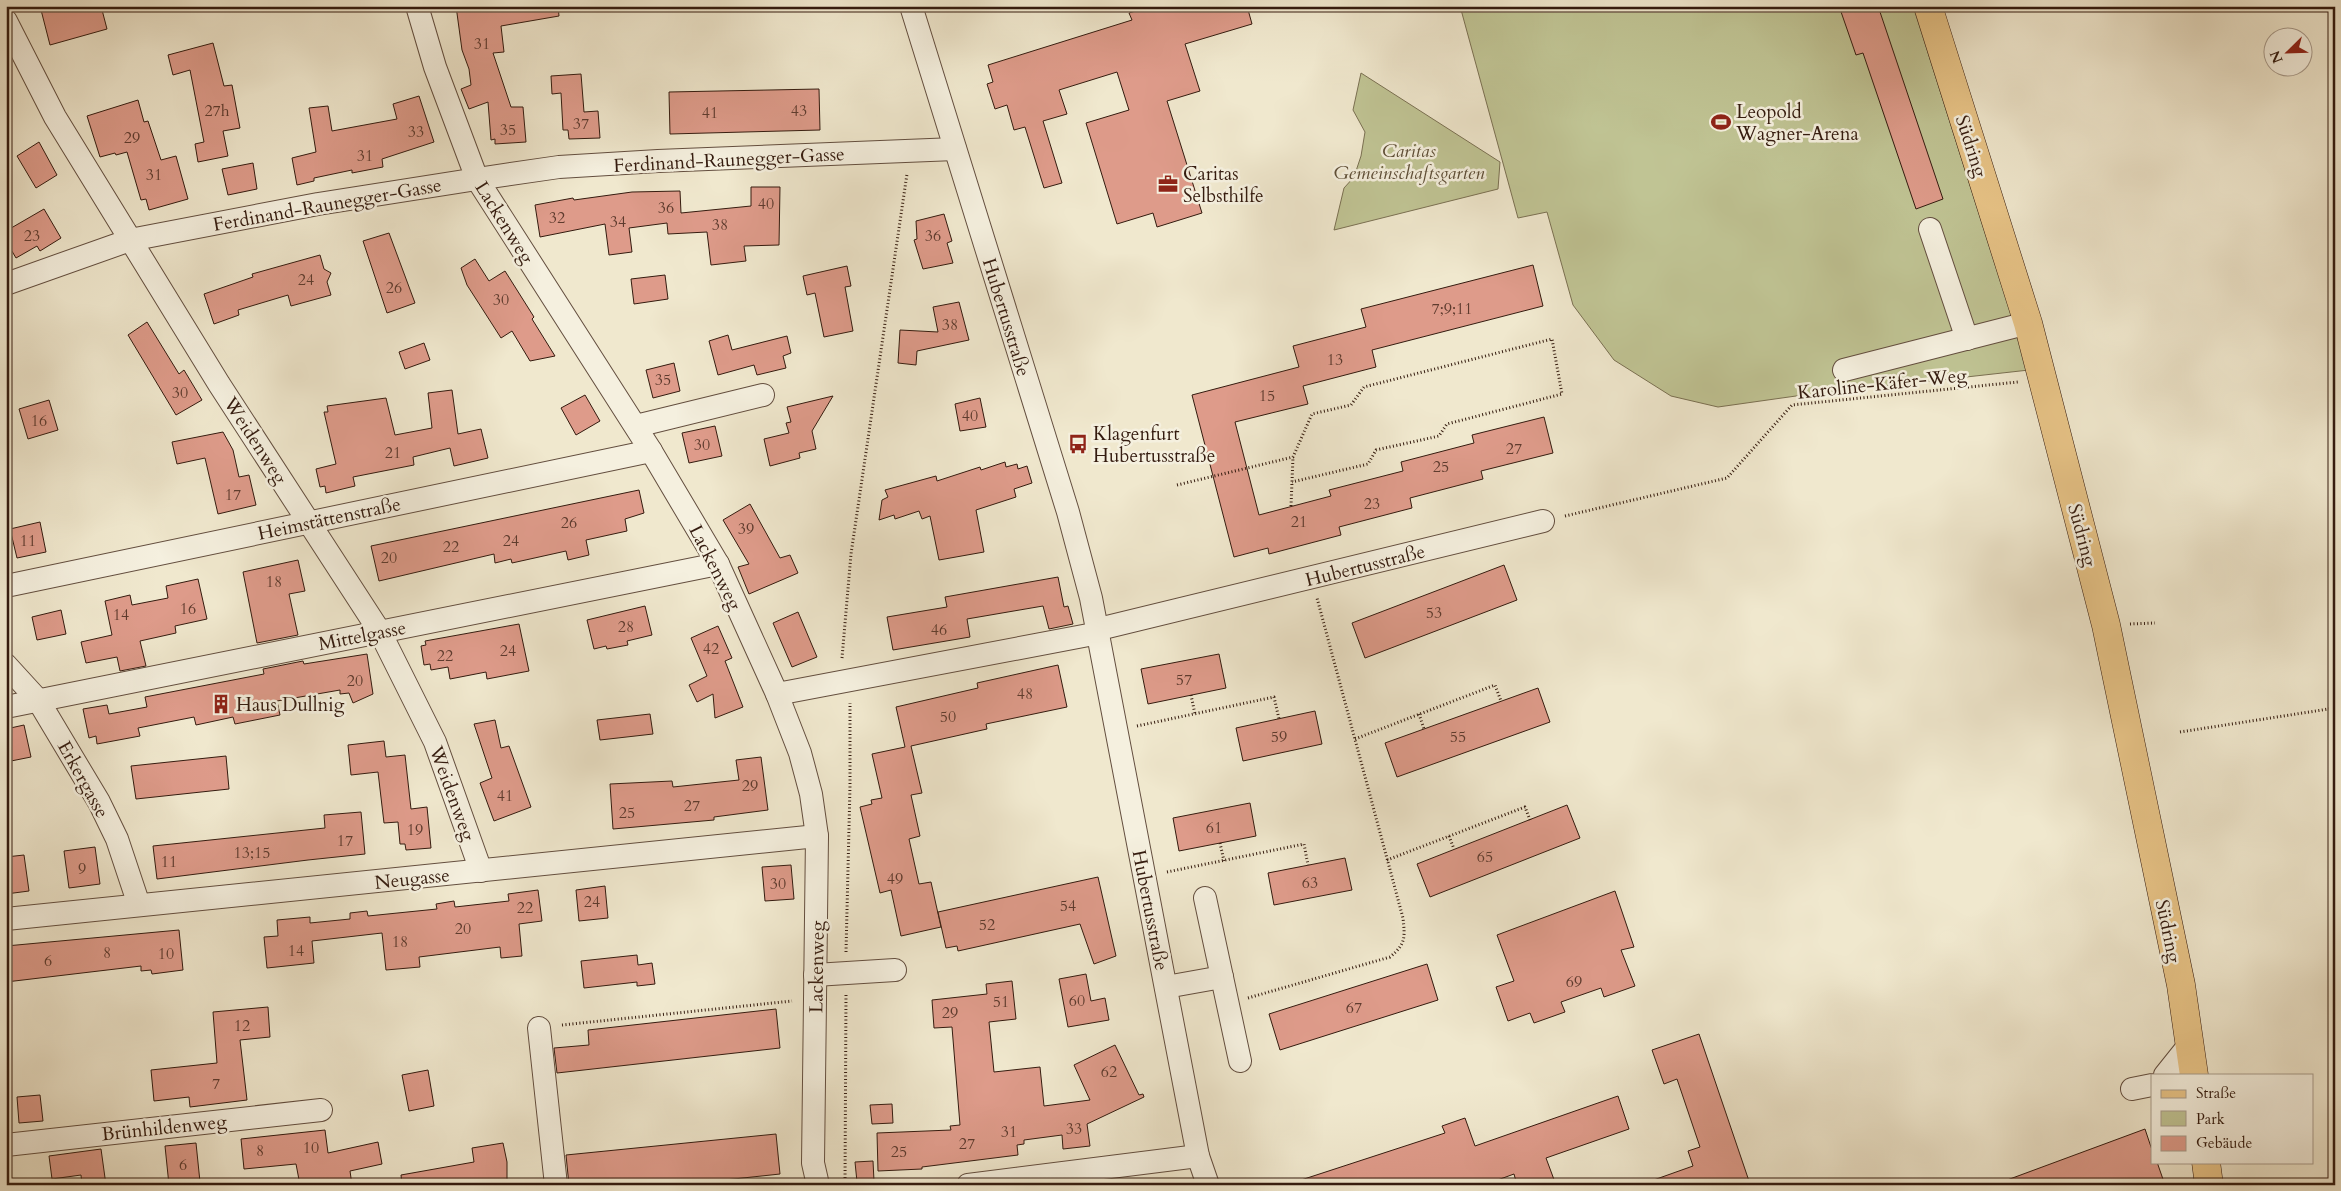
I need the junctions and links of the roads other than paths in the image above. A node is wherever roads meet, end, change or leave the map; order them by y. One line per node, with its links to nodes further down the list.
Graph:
1 (417, 6): 6 (street, Lackenweg)
2 (911, 6): 5 (street, Hubertusstraße)
3 (1928, 6): 10 (main road, Südring)
4 (6, 21): 8 (street, Weidenweg)
5 (955, 149): 6 (street, Ferdinand-Raunegger-Gasse); 20 (street, Hubertusstraße)
6 (476, 179): 8 (street, Ferdinand-Raunegger-Gasse); 14 (street, Lackenweg)
7 (1930, 229): 11 (street)
8 (130, 240): 9 (street, Ferdinand-Raunegger-Gasse); 17 (street, Weidenweg)
9 (6, 284)
10 (2028, 324): 11 (street); 36 (main road, Südring)
11 (1967, 339): 12 (street)
12 (1844, 370)
13 (763, 395): 14 (street)
14 (636, 426): 15 (street, Lackenweg)
15 (652, 451): 17 (street, Heimstättenstraße); 18 (street, Lackenweg)
16 (1543, 521): 20 (street, Hubertusstraße)
17 (310, 522): 19 (street, Heimstättenstraße); 21 (street, Weidenweg)
18 (718, 564): 21 (street, Mittelgasse); 23 (street, Lackenweg)
19 (6, 586)
20 (1099, 631): 23 (street, Hubertusstraße); 34 (street, Hubertusstraße)
21 (380, 632): 24 (street, Mittelgasse); 27 (street, Weidenweg)
22 (6, 665): 24 (street, Erkergasse)
23 (777, 694): 26 (street, Lackenweg)
24 (38, 700): 25 (street, Mittelgasse); 29 (street, Erkergasse)
25 (6, 707)
26 (817, 836): 27 (street, Neugasse); 32 (street, Lackenweg)
27 (480, 871): 29 (street, Neugasse)
28 (1205, 898): 33 (street)
29 (139, 905): 30 (street, Neugasse)
30 (6, 919)
31 (895, 970): 32 (street)
32 (816, 976): 45 (street, Lackenweg)
33 (1222, 977): 34 (street); 37 (street)
34 (1166, 987): 42 (street, Hubertusstraße)
35 (539, 1028): 44 (street)
36 (2189, 1045): 38 (street); 39 (main road, Südring)
37 (1240, 1061)
38 (2166, 1074)
39 (2194, 1074)
40 (321, 1110): 41 (street, Brünhildenweg)
41 (6, 1145)
42 (1198, 1156): 46 (street); 47 (street, Hubertusstraße)
43 (2206, 1164): 48 (main road)
44 (556, 1185)
45 (818, 1185)
46 (968, 1185)
47 (1208, 1185)
48 (2210, 1185)

